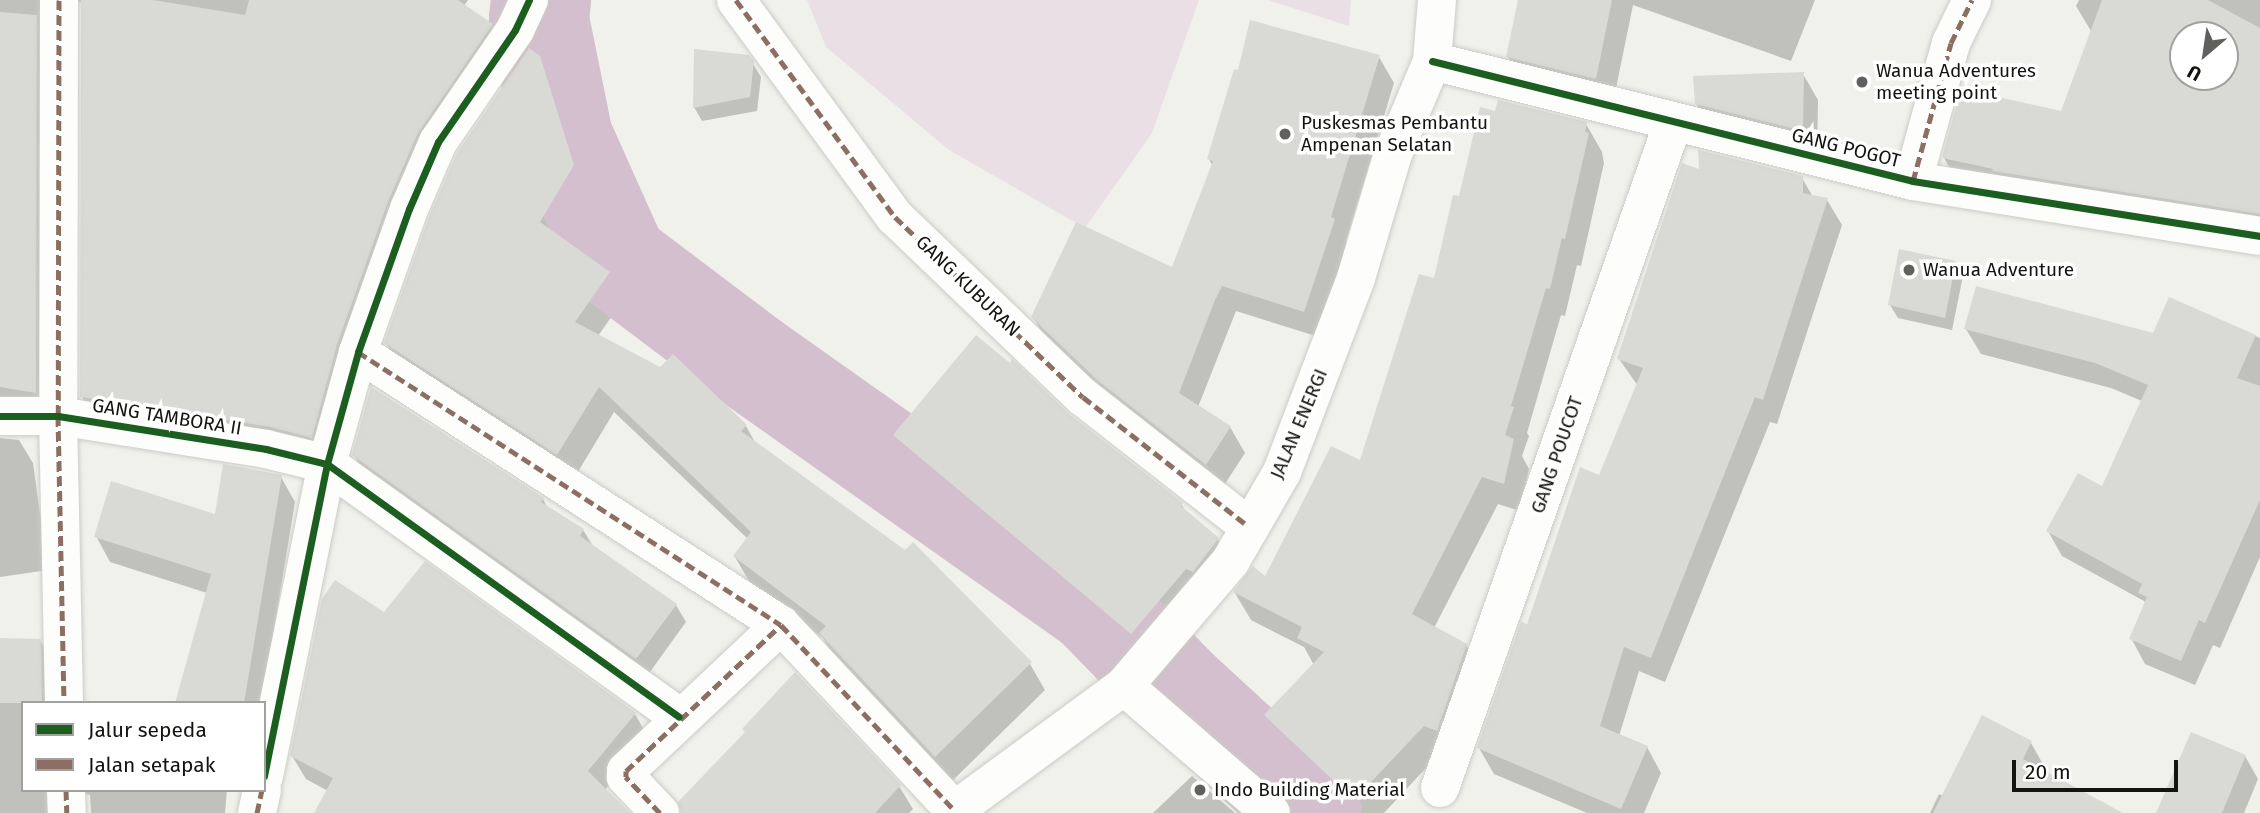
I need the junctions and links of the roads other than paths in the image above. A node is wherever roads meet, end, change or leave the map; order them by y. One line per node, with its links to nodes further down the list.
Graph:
1 (59, 0): 12 (main road)
2 (529, 0): 10 (main road)
3 (736, 0): 14 (main road, GANG KUBURAN)
4 (1437, 0): 6 (main road, JALAN ENERGI)
5 (1972, 0): 8 (main road)
6 (1432, 61): 7 (main road, GANG POGOT); 14 (main road, JALAN ENERGI)
7 (1673, 123): 8 (main road, GANG POGOT); 20 (main road, GANG POUCOT)
8 (1913, 181): 9 (main road, GANG POGOT)
9 (2260, 236)
10 (358, 352): 13 (main road); 15 (main road)
11 (0, 416): 12 (main road, GANG TAMBORA II)
12 (58, 416): 13 (main road, GANG TAMBORA II); 17 (main road)
13 (327, 464): 18 (main road); 19 (main road)
14 (1248, 526): 16 (main road, JALAN ENERGI)
15 (781, 625): 18 (main road); 23 (main road)
16 (1128, 682): 23 (main road, JALAN ENERGI); 27 (main road)
17 (64, 701)
18 (679, 717): 26 (main road)
19 (266, 766)
20 (1440, 788)
21 (66, 792): 24 (main road)
22 (262, 792): 25 (main road)
23 (953, 812)
24 (67, 813)
25 (257, 813)
26 (660, 813)
27 (1271, 813)

